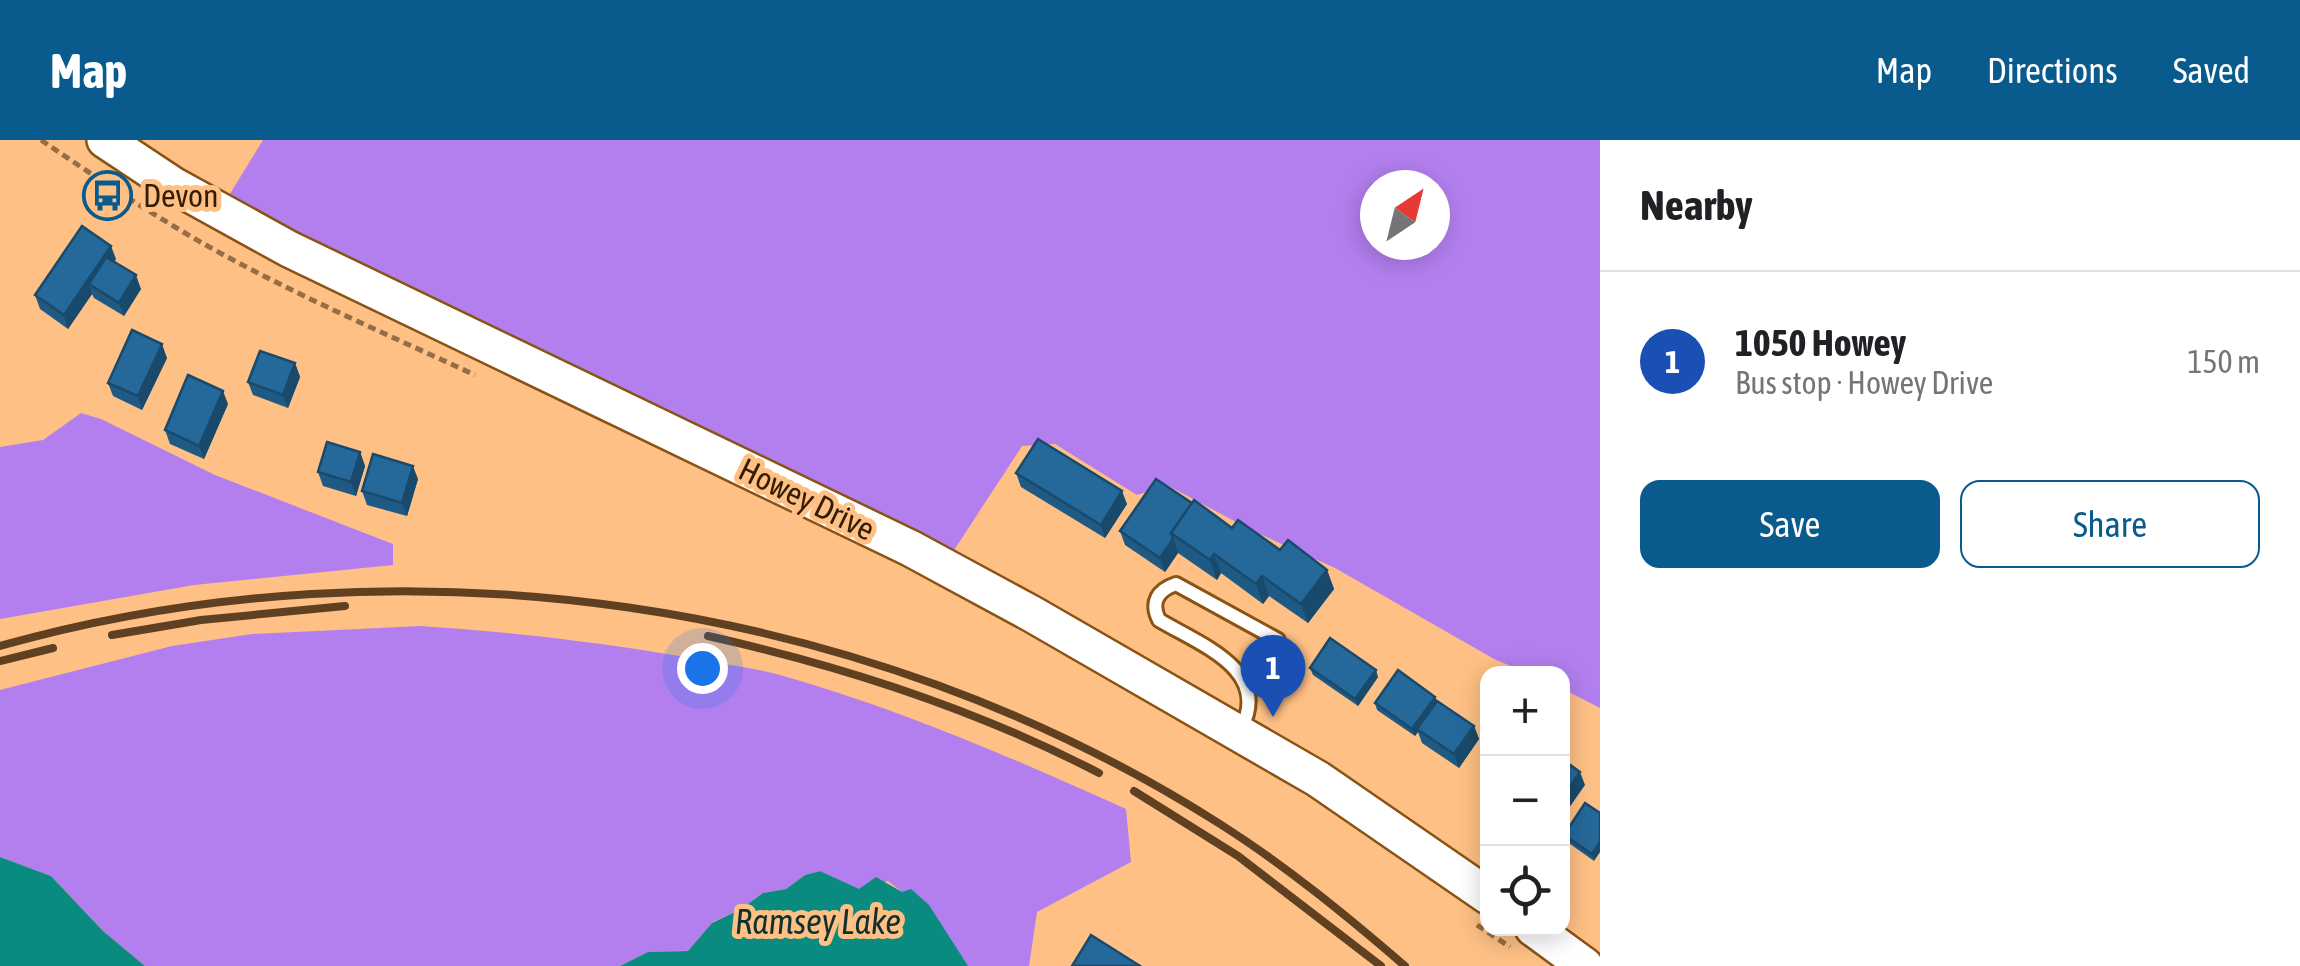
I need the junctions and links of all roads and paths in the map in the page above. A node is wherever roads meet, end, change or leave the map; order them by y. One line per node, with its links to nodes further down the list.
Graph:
1 (41, 140): 3 (path)
2 (105, 140): 5 (main road, Howey Drive)
3 (486, 380)
4 (1278, 640): 5 (lane)
5 (1240, 732): 6 (main road, Howey Drive)
6 (1480, 909)
7 (1527, 942): 8 (main road)
8 (1585, 966)

